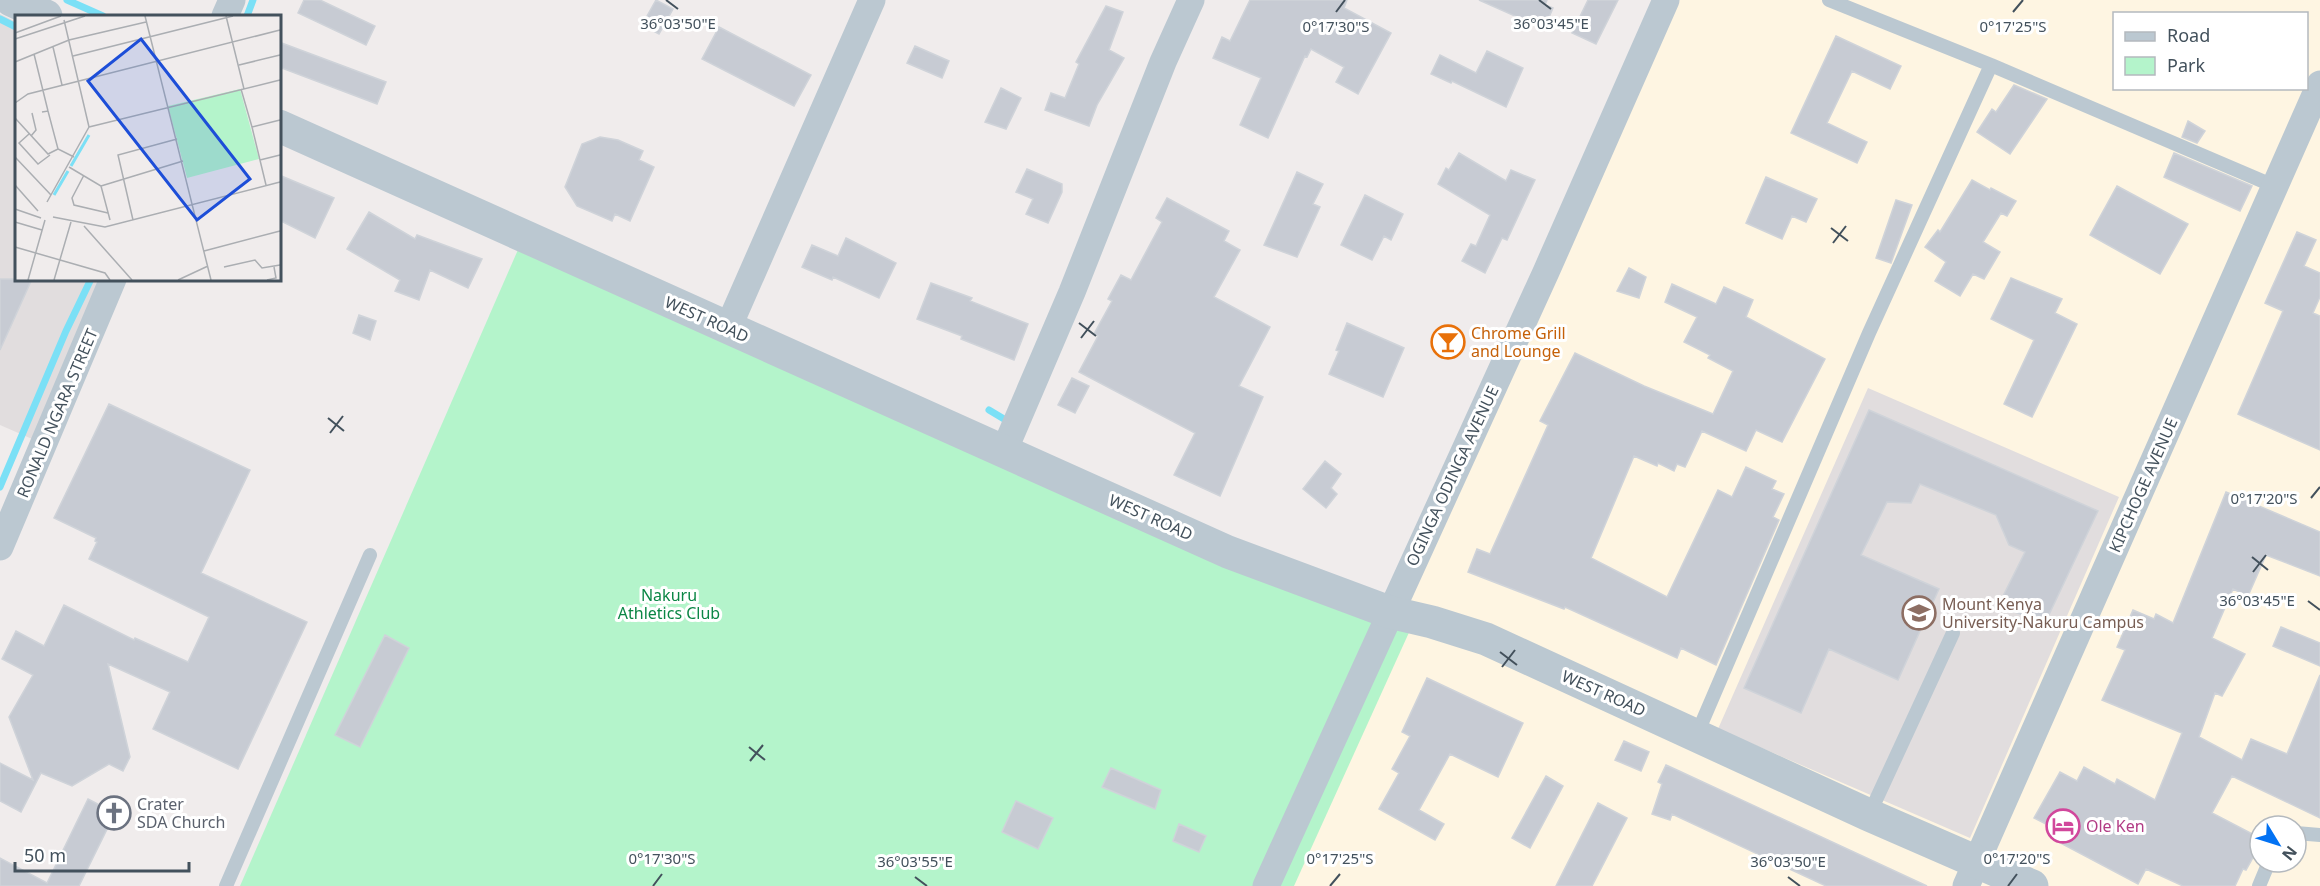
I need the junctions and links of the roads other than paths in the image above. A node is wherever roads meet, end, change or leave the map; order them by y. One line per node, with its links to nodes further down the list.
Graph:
1 (11, 0): 7 (street)
2 (232, 0): 8 (street)
3 (872, 0): 14 (street)
4 (1191, 0): 15 (street)
5 (1666, 0): 18 (street, OGINGA ODINGA AVENUE)
6 (1829, 0): 9 (lane)
7 (44, 15)
8 (225, 15)
9 (1991, 65): 12 (lane); 20 (lane)
10 (2320, 84): 12 (street, KIPCHOGE AVENUE)
11 (280, 126): 14 (street, WEST ROAD)
12 (2274, 186): 22 (street, KIPCHOGE AVENUE)
13 (113, 280): 16 (street, RONALD NGARA STREET)
14 (728, 328): 15 (street, WEST ROAD)
15 (1004, 451): 18 (street, WEST ROAD)
16 (0, 547)
17 (370, 555): 23 (lane)
18 (1389, 612): 20 (street, WEST ROAD); 24 (street, OGINGA ODINGA AVENUE)
19 (1953, 633): 21 (lane)
20 (1697, 734): 21 (street, WEST ROAD)
21 (1869, 815): 22 (street, WEST ROAD)
22 (1972, 874): 25 (street, WEST ROAD)
23 (226, 886)
24 (1266, 886)
25 (2032, 886)

